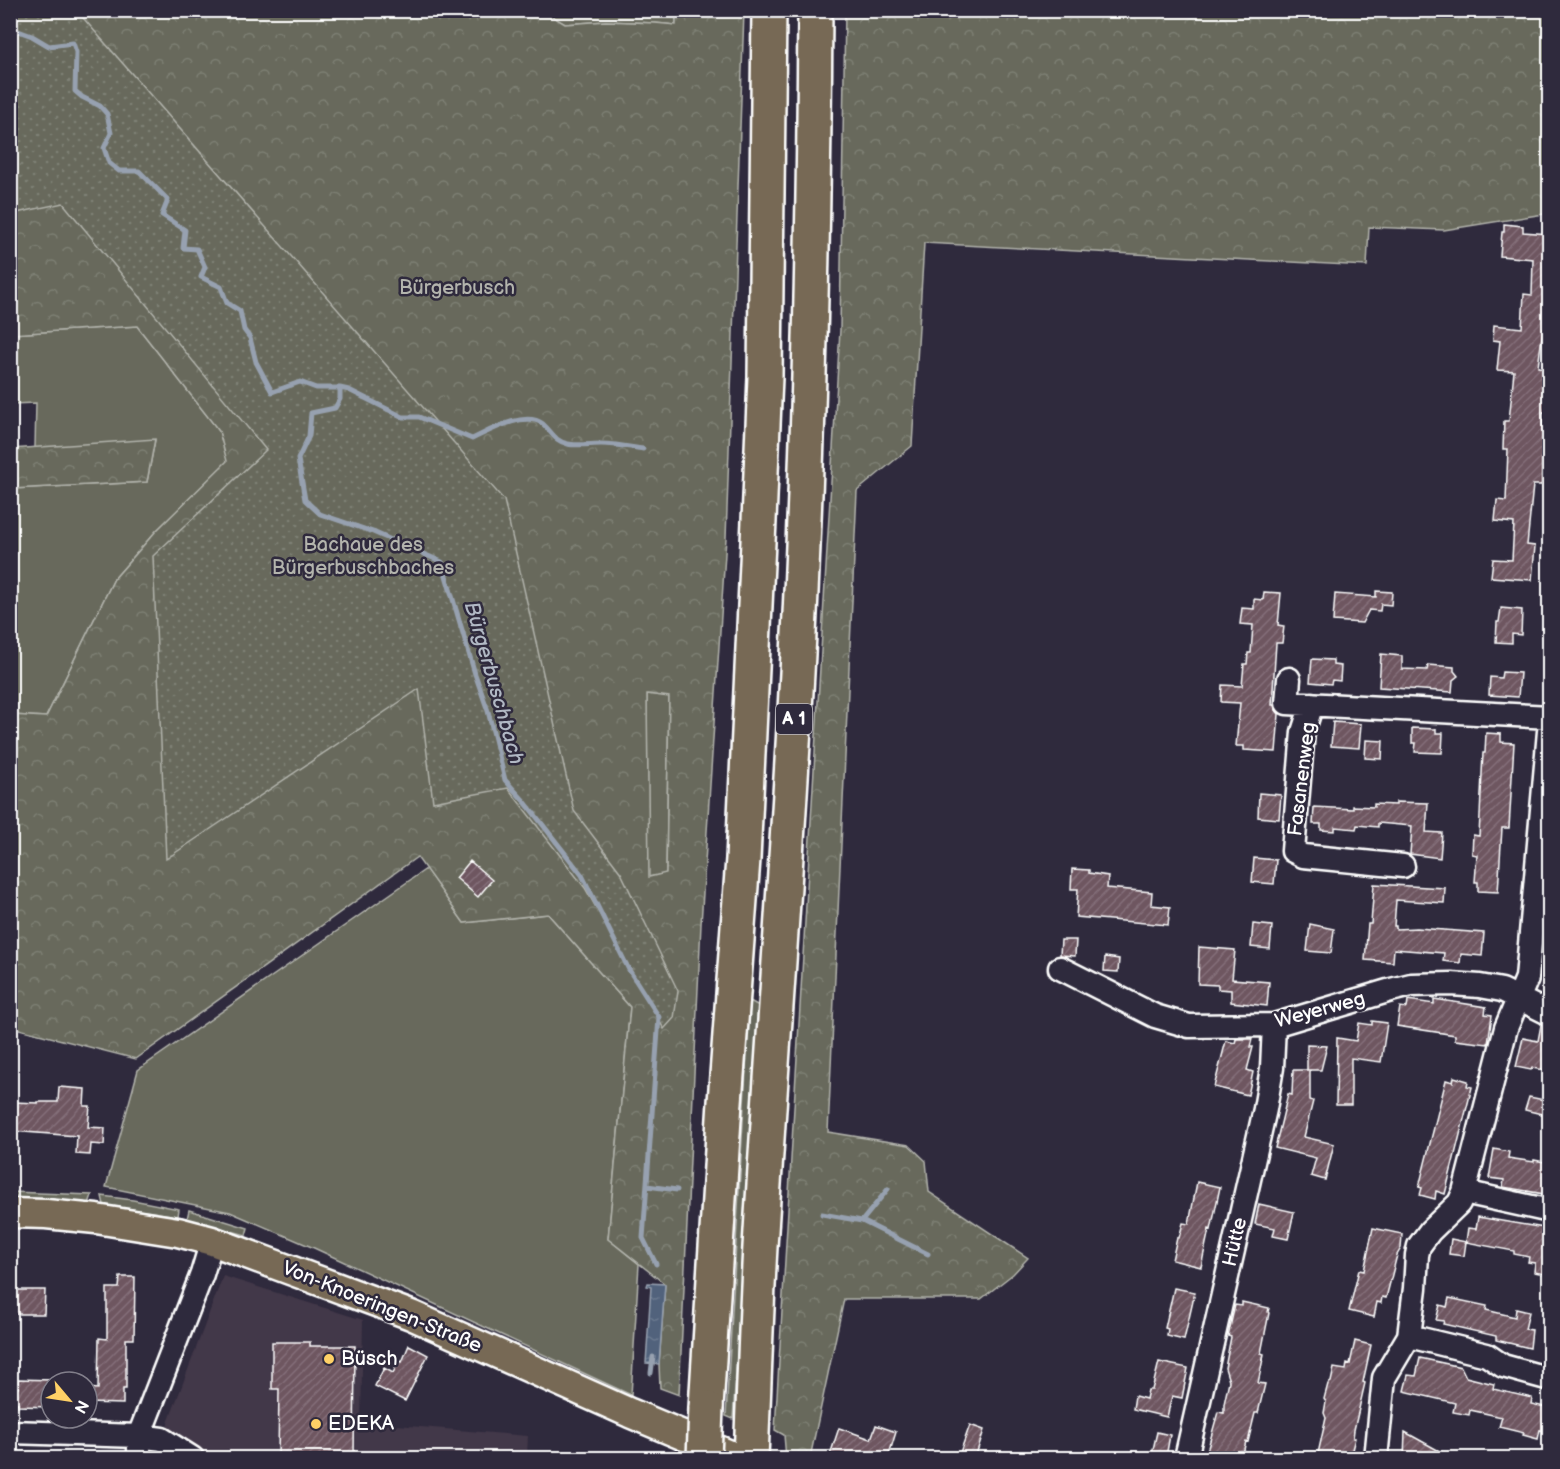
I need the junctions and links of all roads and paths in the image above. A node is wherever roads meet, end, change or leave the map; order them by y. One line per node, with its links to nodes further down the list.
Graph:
1 (769, 10): 21 (highway, A 1, bridge)
2 (814, 10): 18 (highway, A 1)
3 (1289, 680): 4 (street, Fasanenweg)
4 (1312, 704): 5 (street, Fasanenweg); 6 (street, Fasanenweg)
5 (1549, 729): 8 (street)
6 (1403, 866)
7 (1060, 968): 10 (street, Weyerweg)
8 (1519, 998): 9 (street, Weyerweg); 10 (street, Weyerweg); 11 (street)
9 (1550, 1014)
10 (1274, 1025): 23 (street, Hütte)
11 (1464, 1192): 12 (street); 15 (street)
12 (1550, 1211)
13 (10, 1213): 14 (main road, Von-Knoeringen-Straße)
14 (212, 1242): 19 (street); 22 (main road, Von-Knoeringen-Straße)
15 (1409, 1336): 16 (street); 24 (street)
16 (1550, 1379)
17 (10, 1432): 19 (street)
18 (752, 1443)
19 (139, 1447): 20 (street)
20 (192, 1458)
21 (704, 1458)
22 (737, 1458)
23 (1186, 1458)
24 (1376, 1458)

